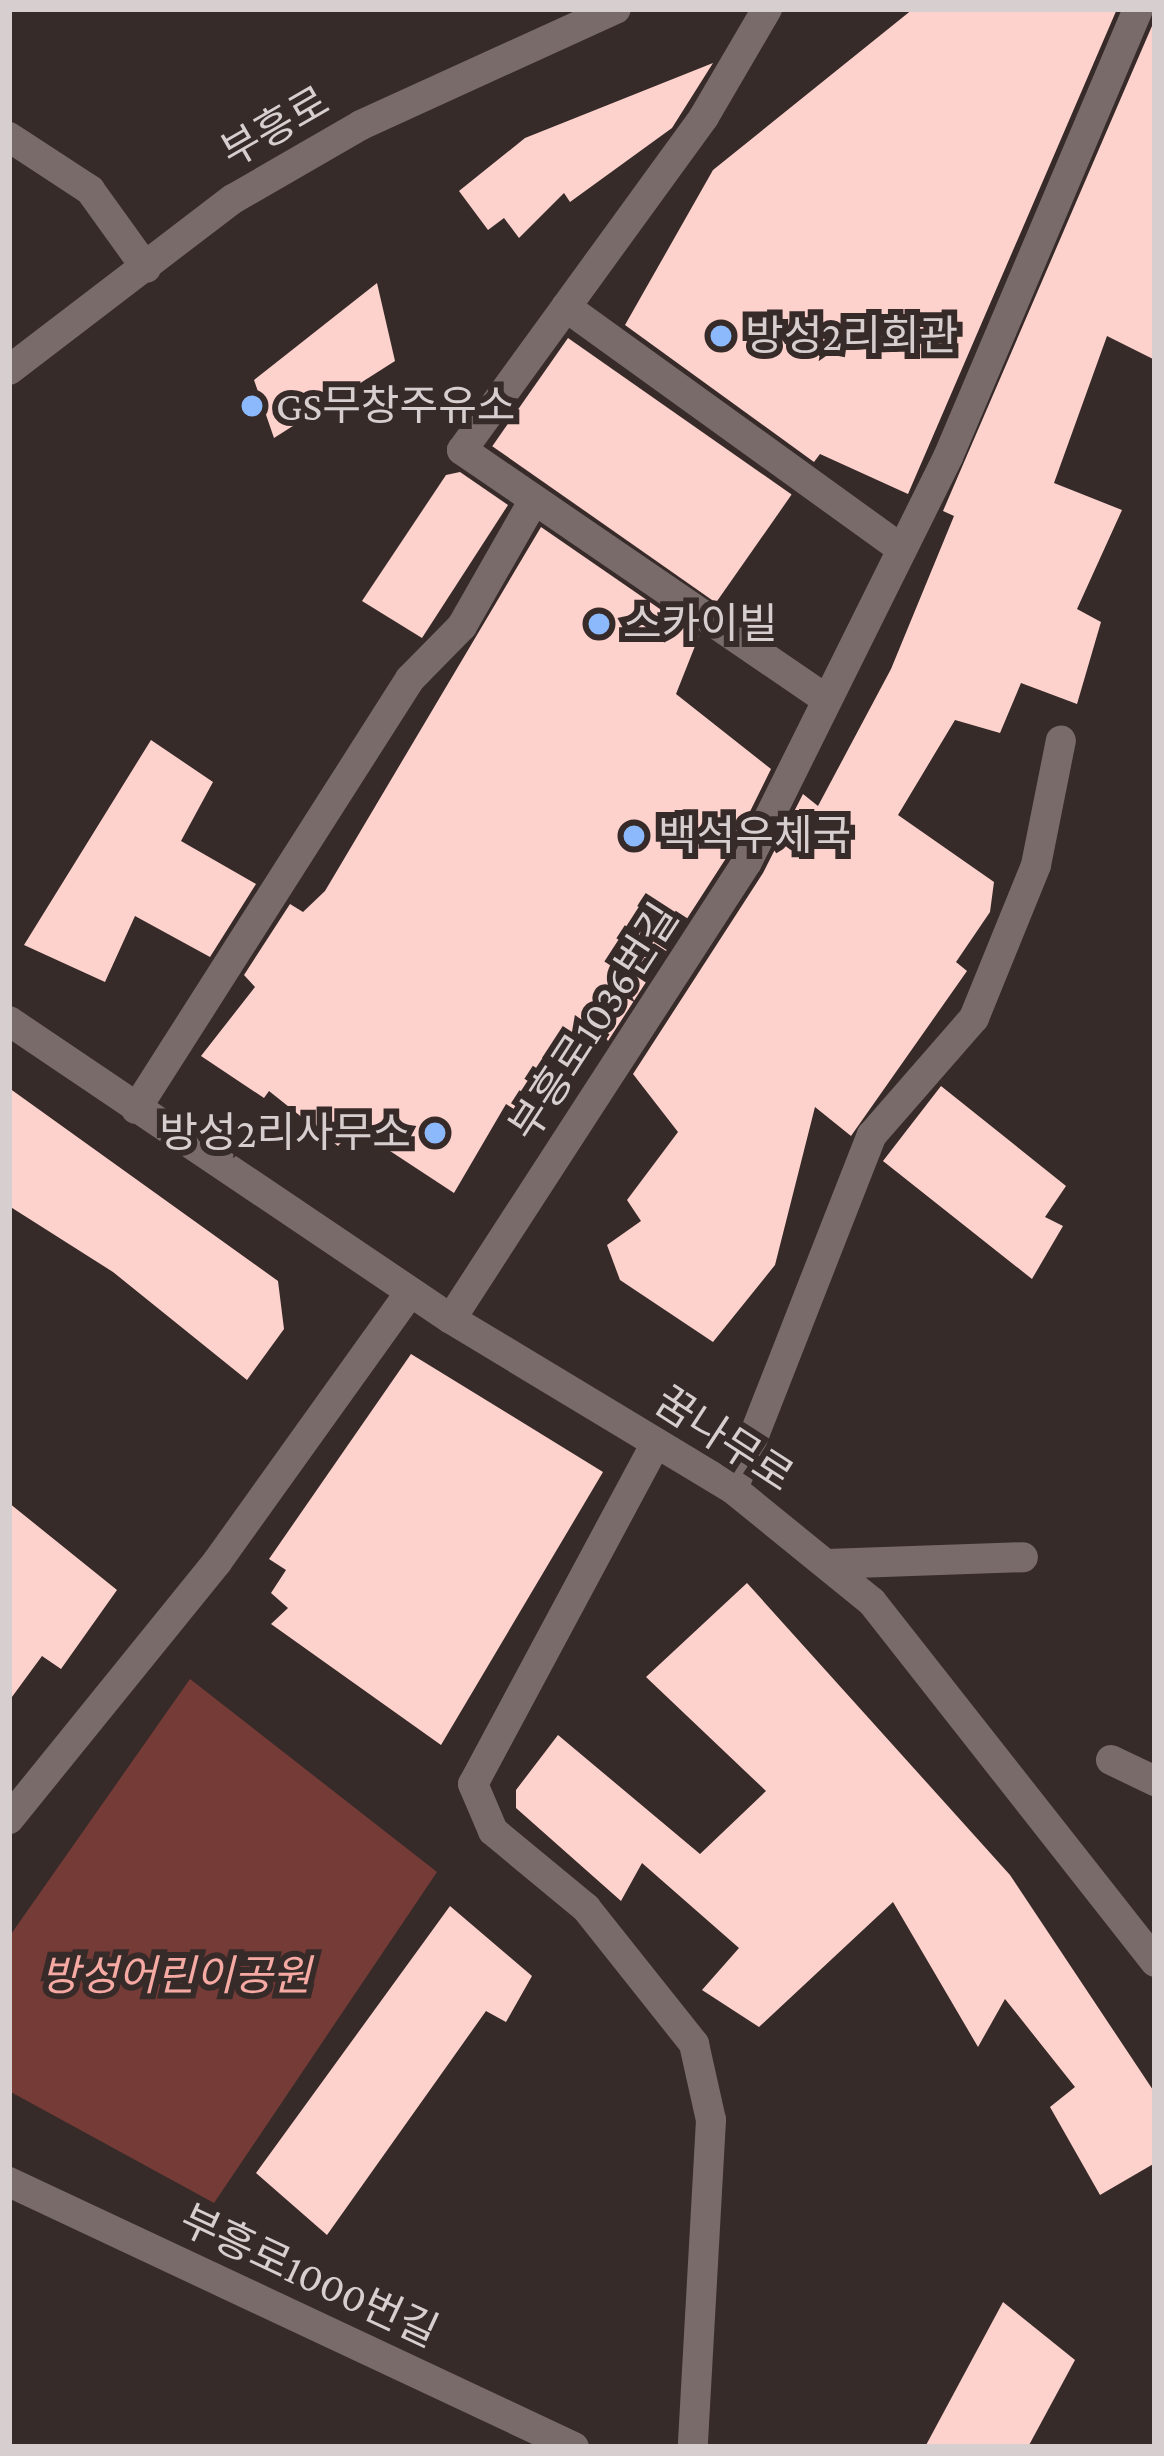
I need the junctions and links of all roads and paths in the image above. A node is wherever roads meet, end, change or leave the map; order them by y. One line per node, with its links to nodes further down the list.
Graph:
1 (616, 9): 5 (street, 부흥로)
2 (767, 9): 6 (street)
3 (1138, 9): 9 (street, 부흥로1036번길)
4 (9, 137): 5 (street)
5 (146, 268): 7 (street, 부흥로)
6 (566, 307): 8 (street); 9 (street)
7 (9, 370)
8 (531, 505): 10 (street); 13 (street)
9 (902, 549): 10 (street, 부흥로1036번길)
10 (827, 700): 15 (street, 부흥로1036번길)
11 (1061, 740): 17 (street)
12 (9, 1021): 13 (street, 꿈나무로)
13 (136, 1109): 14 (street, 꿈나무로)
14 (410, 1292): 15 (street, 꿈나무로); 22 (street)
15 (451, 1319): 16 (street, 꿈나무로)
16 (656, 1443): 17 (street, 꿈나무로); 26 (street)
17 (733, 1489): 19 (street, 꿈나무로)
18 (1023, 1557): 19 (street)
19 (827, 1564): 23 (street, 꿈나무로)
20 (1111, 1760): 21 (street)
21 (1155, 1781)
22 (9, 1819)
23 (1155, 1962)
24 (9, 2182): 25 (street, 부흥로1000번길)
25 (574, 2447)
26 (694, 2447)

